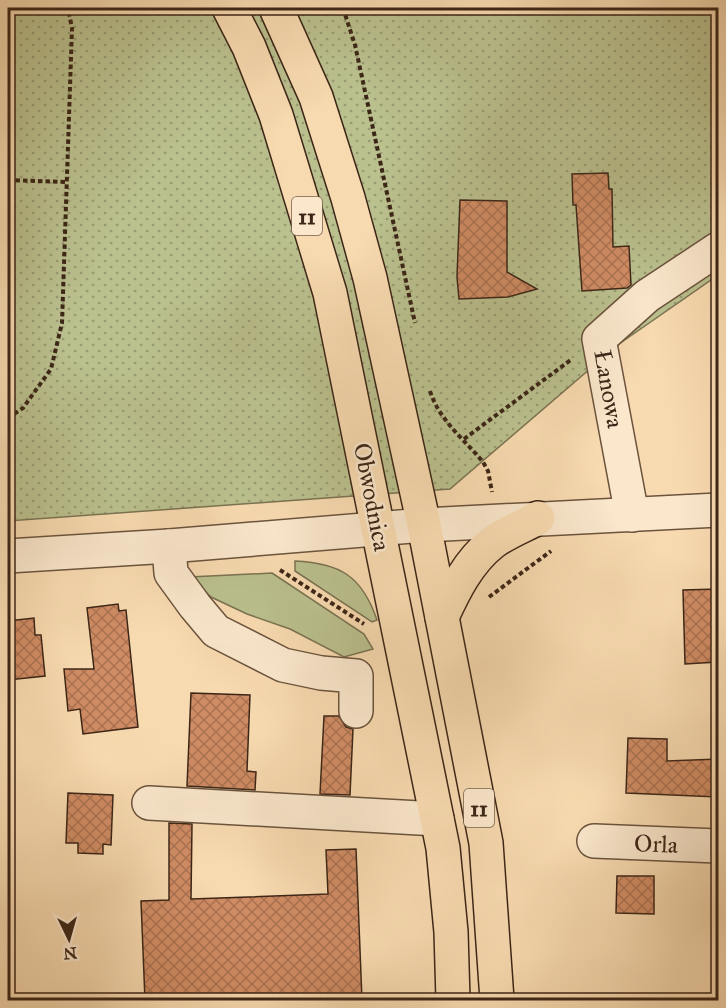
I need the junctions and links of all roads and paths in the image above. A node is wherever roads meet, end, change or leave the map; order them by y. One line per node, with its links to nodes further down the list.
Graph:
1 (68, 8): 6 (path)
2 (229, 8): 18 (highway, Obwodnica / 11)
3 (276, 8): 17 (highway, Obwodnica / 11)
4 (343, 8): 8 (path)
5 (8, 180): 6 (path)
6 (66, 182): 11 (path)
7 (718, 249): 9 (street, Łanowa)
8 (416, 325)
9 (599, 339): 12 (path); 15 (street, Łanowa)
10 (428, 384): 12 (path)
11 (8, 418)
12 (464, 440): 13 (path)
13 (492, 491)
14 (718, 510): 15 (street)
15 (632, 515): 16 (street)
16 (538, 518): 17 (street); 21 (highway)
17 (424, 525): 18 (street); 21 (highway, Obwodnica / 11)
18 (378, 529): 19 (street); 24 (highway, Obwodnica / 11)
19 (170, 546): 20 (street); 22 (street)
20 (8, 556)
21 (442, 617): 28 (highway, Obwodnica / 11)
22 (356, 711)
23 (149, 802): 24 (street)
24 (437, 819): 27 (highway, Obwodnica / 11)
25 (594, 842): 26 (street, Orla)
26 (718, 846)
27 (453, 1000)
28 (497, 1000)

